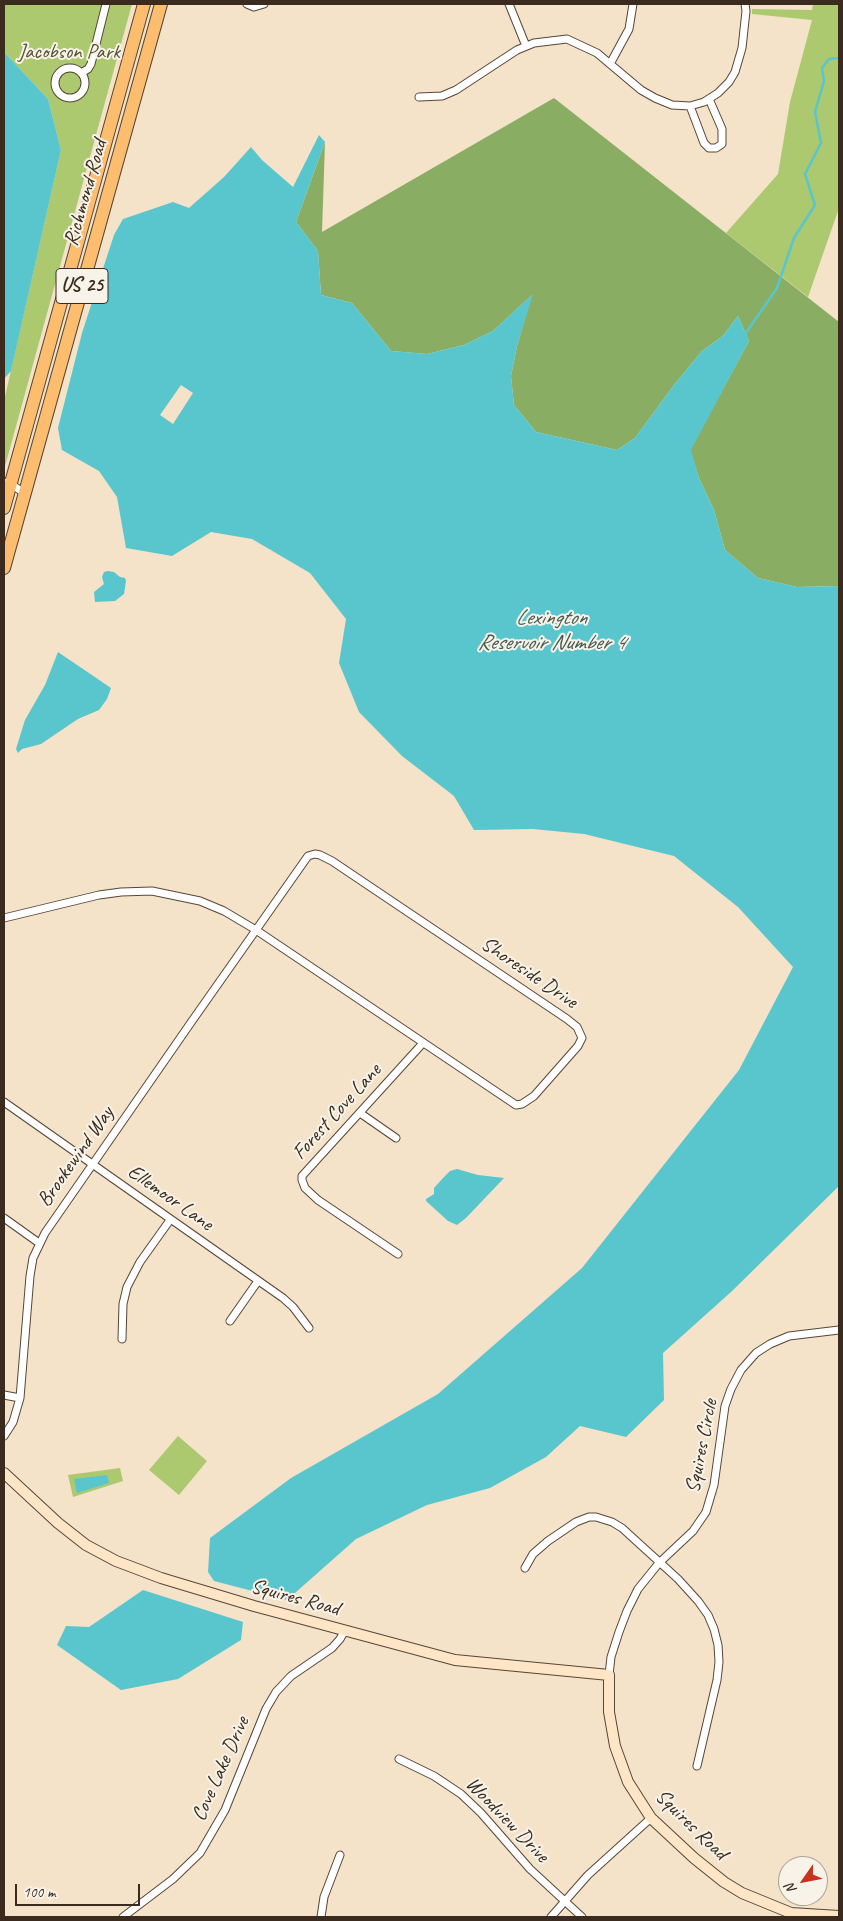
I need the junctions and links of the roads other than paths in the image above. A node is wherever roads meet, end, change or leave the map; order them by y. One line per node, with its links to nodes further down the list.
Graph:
1 (106, 4): 11 (street)
2 (144, 4): 15 (highway, Richmond Road / US 25)
3 (161, 4): 16 (highway, Richmond Road / US 25)
4 (247, 4): 5 (street)
5 (264, 4)
6 (509, 4): 9 (street)
7 (633, 4): 10 (street)
8 (745, 4): 13 (street)
9 (526, 46): 10 (street); 12 (street)
10 (610, 64): 14 (street)
11 (81, 73): 11 (street)
12 (419, 97)
13 (709, 99): 14 (street); 14 (street)
14 (690, 106)
15 (6, 493): 16 (street); 16 (street)
16 (24, 494): 17 (highway, Richmond Road / US 25)
17 (4, 568)
18 (4, 918): 19 (street, Shoreside Drive)
19 (256, 930): 20 (street, Shoreside Drive); 20 (street, Shoreside Drive); 24 (street, Brookewind Way)
20 (423, 1043): 22 (street, Forest Cove Lane)
21 (4, 1102): 24 (street, Ellemoor Lane)
22 (360, 1113): 23 (street); 28 (street, Forest Cove Lane)
23 (396, 1138)
24 (92, 1164): 26 (street, Ellemoor Lane); 27 (street, Brookewind Way)
25 (4, 1218): 27 (street)
26 (170, 1220): 29 (street, Ellemoor Lane); 33 (street)
27 (39, 1243): 35 (street, Brookewind Way)
28 (398, 1254)
29 (258, 1281): 30 (street); 31 (street, Ellemoor Lane)
30 (230, 1321)
31 (309, 1328)
32 (839, 1330): 38 (street, Squires Circle)
33 (122, 1339)
34 (4, 1394): 35 (street)
35 (20, 1398): 36 (street, Brookewind Way)
36 (4, 1436)
37 (4, 1473): 40 (street, Squires Road)
38 (659, 1563): 39 (street); 41 (street, Squires Road); 43 (street)
39 (525, 1568)
40 (345, 1630): 41 (street, Squires Road); 49 (street, Cove Lake Drive)
41 (609, 1675): 44 (street, Squires Road)
42 (400, 1759): 46 (street, Woodview Drive)
43 (697, 1766)
44 (651, 1818): 46 (street); 47 (street, Squires Road)
45 (340, 1855): 50 (street)
46 (564, 1902): 51 (street); 52 (street, Woodview Drive)
47 (791, 1915): 48 (street, Squires Road)
48 (839, 1916)
49 (123, 1917)
50 (321, 1917)
51 (550, 1917)
52 (582, 1917)

